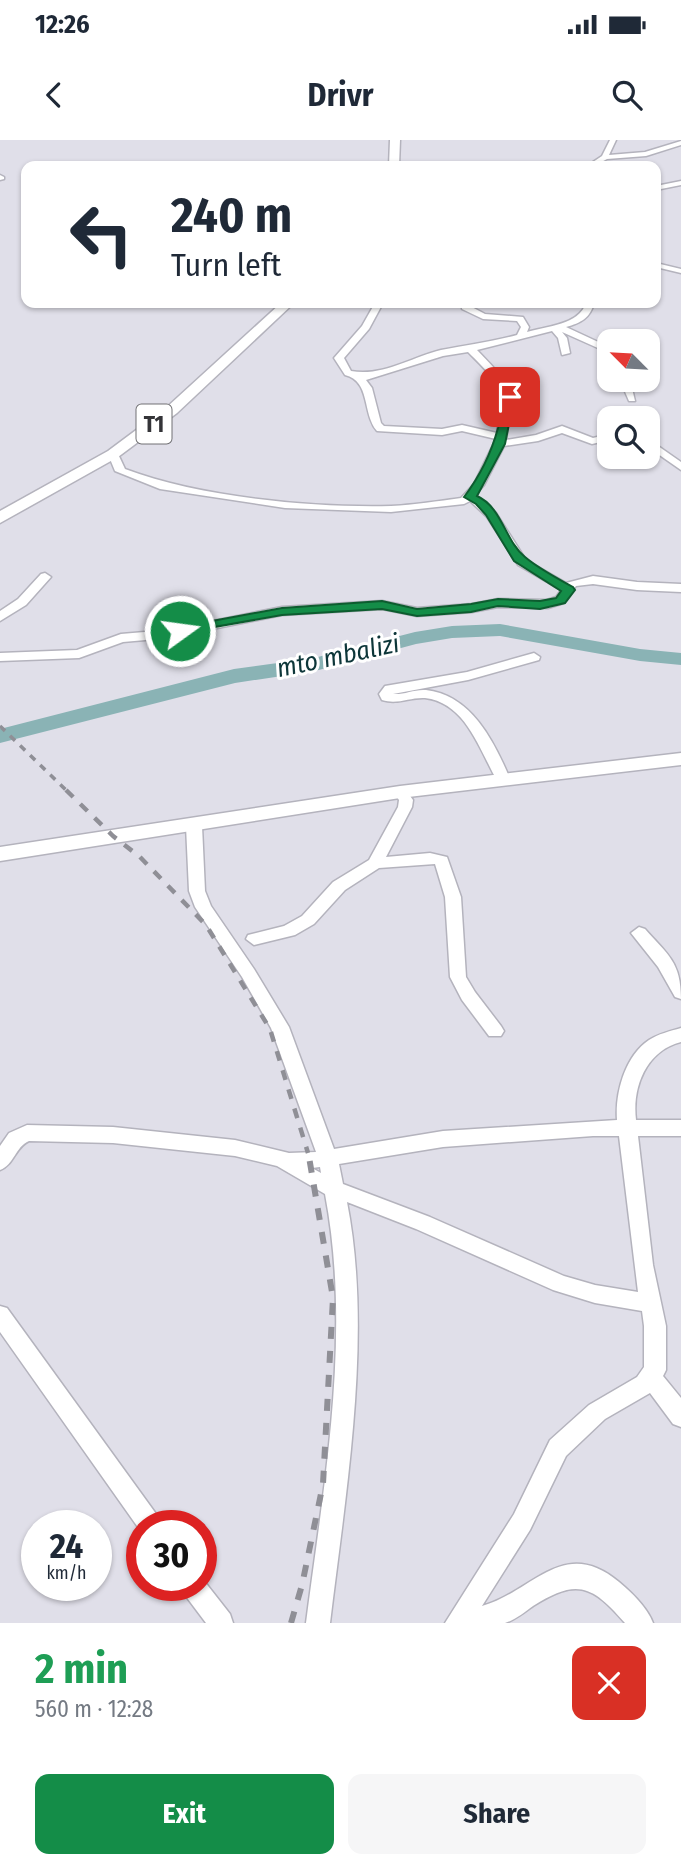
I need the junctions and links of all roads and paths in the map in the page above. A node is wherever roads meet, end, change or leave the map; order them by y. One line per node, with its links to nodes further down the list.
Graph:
1 (395, 140): 5 (highway)
2 (613, 140): 4 (street)
3 (681, 143): 4 (street)
4 (605, 157): 6 (street)
5 (394, 161)
6 (598, 161)
7 (681, 183): 8 (street)
8 (661, 187)
9 (661, 266): 10 (street)
10 (681, 271)
11 (283, 308): 26 (highway, T1)
12 (376, 308): 20 (street)
13 (467, 308): 16 (street)
14 (585, 308): 15 (street)
15 (555, 326): 16 (street); 17 (street); 19 (street)
16 (521, 336): 18 (street)
17 (597, 345)
18 (471, 349): 20 (street); 24 (street)
19 (565, 353)
20 (357, 377): 24 (street)
21 (629, 392): 22 (street)
22 (632, 399)
23 (597, 440): 24 (street)
24 (501, 441): 28 (street)
25 (660, 452): 27 (street)
26 (113, 454): 28 (street); 29 (highway, T1)
27 (681, 467)
28 (470, 497): 32 (street)
29 (0, 518)
30 (45, 577): 33 (street)
31 (681, 588): 32 (street)
32 (568, 590): 34 (street)
33 (0, 617)
34 (0, 657)
35 (534, 657): 37 (street)
36 (681, 759): 37 (main road)
37 (503, 779): 38 (main road)
38 (400, 792): 39 (main road); 41 (street)
39 (194, 826): 40 (main road); 49 (street)
40 (0, 854)
41 (375, 863): 43 (street); 45 (street)
42 (639, 933): 44 (street)
43 (254, 939)
44 (681, 993)
45 (495, 1031)
46 (681, 1035): 48 (street)
47 (681, 1128): 48 (street)
48 (626, 1129): 49 (street); 53 (street)
49 (328, 1158): 50 (street); 52 (street)
50 (280, 1159): 51 (street); 52 (street)
51 (0, 1162)
52 (335, 1189): 53 (street); 60 (street)
53 (650, 1303): 55 (street)
54 (0, 1315): 57 (street)
55 (652, 1378): 56 (street); 61 (street)
56 (681, 1416)
57 (140, 1510)
58 (205, 1601): 59 (street)
59 (221, 1623)
60 (318, 1623)
61 (460, 1623): 62 (street)
62 (641, 1623)

